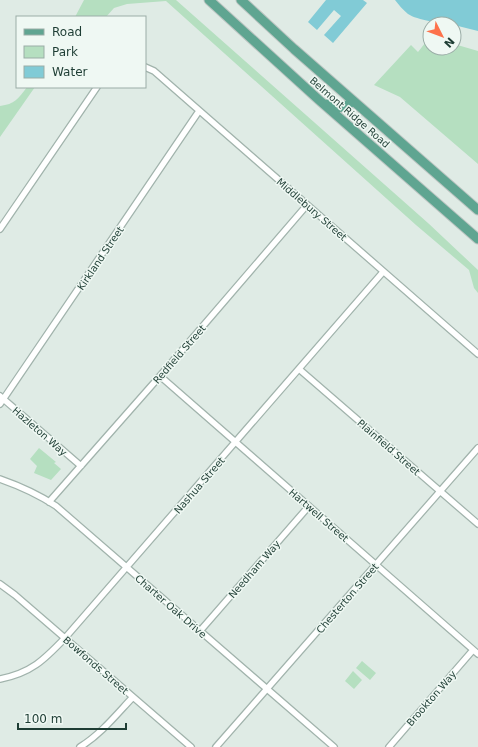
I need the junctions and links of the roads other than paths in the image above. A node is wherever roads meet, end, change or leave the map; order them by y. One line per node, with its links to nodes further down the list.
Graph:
1 (209, 0): 5 (main road, Belmont Ridge Road)
2 (241, 0): 6 (main road, Belmont Ridge Road)
3 (146, 67): 7 (street, Middlebury Street)
4 (96, 88): 10 (street)
5 (319, 100): 6 (main road); 11 (main road, Belmont Ridge Road)
6 (353, 101): 9 (main road, Belmont Ridge Road)
7 (199, 111): 8 (street, Middlebury Street); 16 (street, Kirkland Street)
8 (307, 205): 12 (street, Middlebury Street); 15 (street, Redfield Street)
9 (478, 210)
10 (0, 229)
11 (478, 239)
12 (384, 272): 13 (street, Middlebury Street); 14 (street, Nashua Street)
13 (478, 354)
14 (299, 369): 17 (street, Nashua Street); 21 (street, Plainfield Street)
15 (160, 376): 17 (street, Hartwell Street); 19 (street, Redfield Street)
16 (1, 400): 19 (street, Hazleton Way)
17 (236, 442): 23 (street, Hartwell Street); 26 (street, Nashua Street)
18 (478, 448): 21 (street, Chesterton Street)
19 (81, 466): 22 (street, Redfield Street)
20 (0, 479): 22 (street, Charter Oak Drive)
21 (440, 491): 24 (street, Plainfield Street); 25 (street, Chesterton Street)
22 (50, 502): 26 (street, Charter Oak Drive)
23 (309, 506): 25 (street, Hartwell Street); 28 (street, Needham Way)
24 (478, 524)
25 (376, 565): 30 (street, Hartwell Street); 33 (street, Chesterton Street)
26 (126, 567): 28 (street, Charter Oak Drive); 29 (street, Nashua Street)
27 (0, 584): 29 (street, Bowfonds Street)
28 (200, 631): 33 (street, Charter Oak Drive)
29 (65, 638): 32 (street, Nashua Street); 34 (street, Bowfonds Street)
30 (473, 650): 31 (street, Hartwell Street); 39 (street, Brookton Way)
31 (478, 654)
32 (0, 679)
33 (267, 689): 37 (street, Chesterton Street); 38 (street, Charter Oak Drive)
34 (133, 697): 35 (street); 36 (street, Bowfonds Street)
35 (80, 747)
36 (191, 747)
37 (216, 747)
38 (334, 747)
39 (389, 747)

